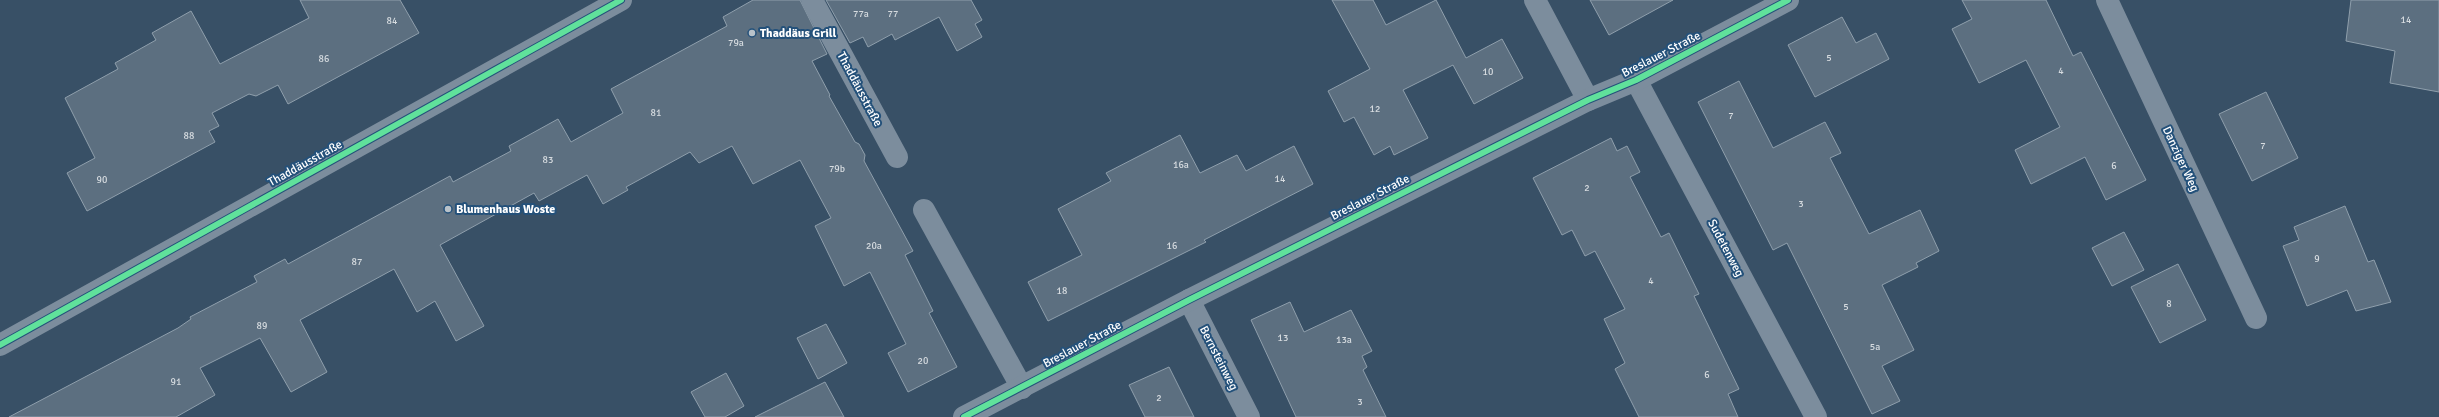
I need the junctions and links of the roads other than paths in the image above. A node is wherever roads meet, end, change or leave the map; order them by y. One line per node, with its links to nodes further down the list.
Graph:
1 (812, 0): 8 (street, Thaddäusstraße)
2 (1535, 0): 7 (street)
3 (1788, 0): 6 (street, Breslauer Straße)
4 (2107, 0): 11 (street, Danziger Weg)
5 (612, 2): 12 (street, Thaddäusstraße)
6 (1636, 80): 7 (street, Breslauer Straße); 16 (street, Sudetenweg)
7 (1588, 100): 10 (street, Breslauer Straße)
8 (896, 156)
9 (924, 210): 13 (street)
10 (1189, 300): 13 (street, Breslauer Straße); 15 (street, Bernsteinweg)
11 (2256, 318)
12 (0, 345)
13 (1022, 388): 14 (street, Breslauer Straße)
14 (964, 417)
15 (1249, 417)
16 (1816, 417)

